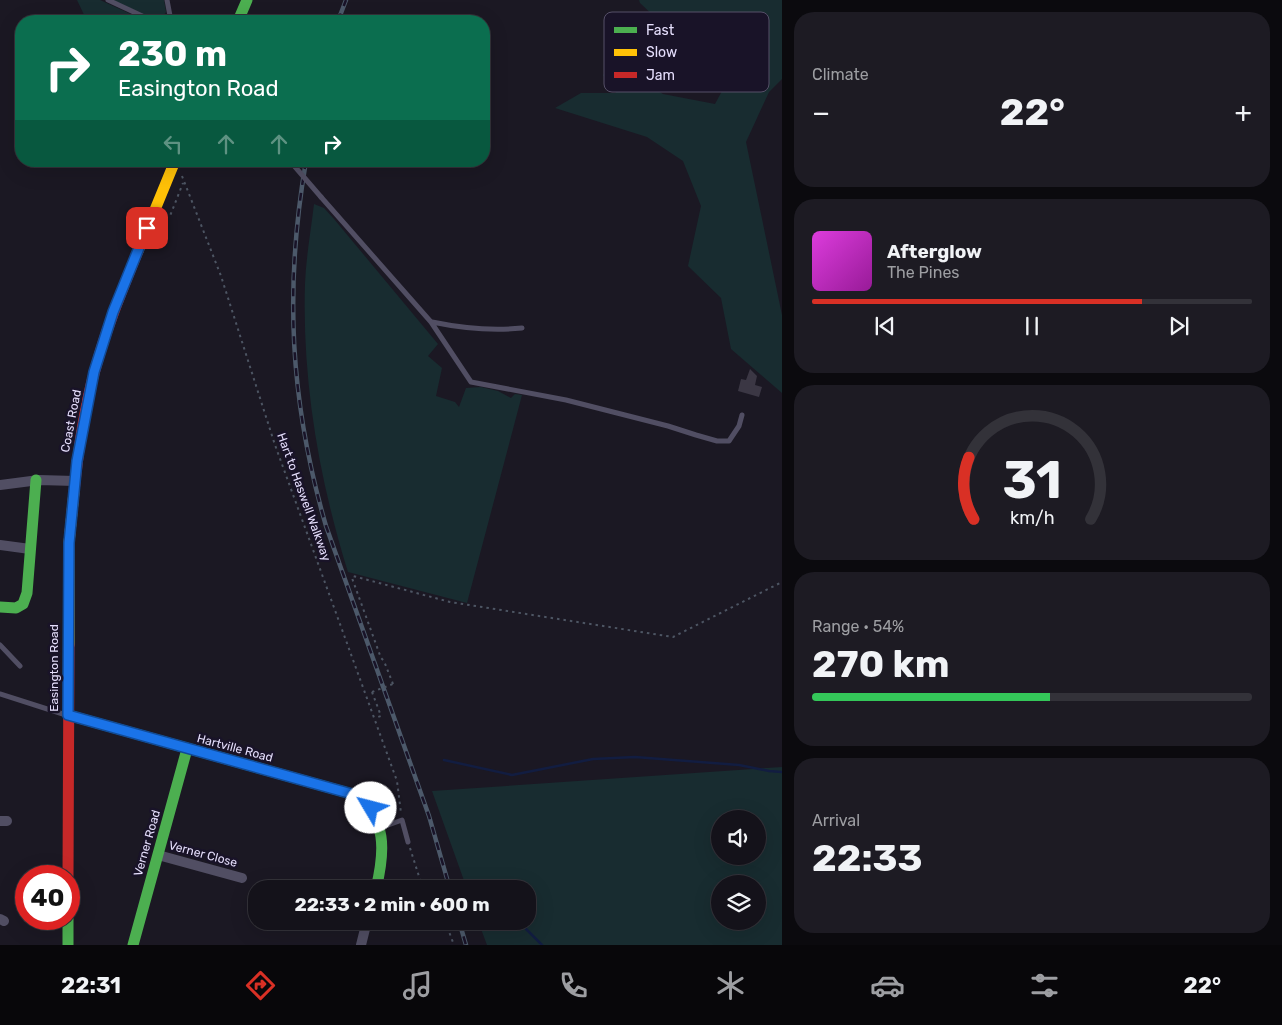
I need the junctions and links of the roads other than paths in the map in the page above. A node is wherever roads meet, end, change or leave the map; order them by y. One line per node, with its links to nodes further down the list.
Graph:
1 (108, 0): 4 (lane, bridge)
2 (167, 0): 5 (lane)
3 (247, 0): 6 (main road)
4 (140, 15)
5 (170, 15)
6 (241, 15)
7 (172, 167): 12 (main road, Coast Road)
8 (295, 167): 9 (lane, bridge)
9 (431, 322): 10 (lane); 11 (lane)
10 (522, 328)
11 (742, 415)
12 (77, 461): 14 (main road, Easington Road)
13 (36, 480): 14 (street); 15 (street); 17 (main road)
14 (75, 481): 22 (main road, Easington Road)
15 (0, 485)
16 (0, 545): 17 (street)
17 (30, 549): 18 (main road)
18 (0, 607)
19 (0, 645): 20 (lane)
20 (20, 666)
21 (0, 694): 22 (lane)
22 (68, 715): 23 (main road, Hartville Road); 27 (main road, Easington Road)
23 (187, 749): 24 (main road, Hartville Road); 26 (main road, Verner Road)
24 (380, 828): 25 (lane); 29 (main road)
25 (408, 842)
26 (158, 855): 28 (street, Verner Close); 33 (main road, Verner Road)
27 (68, 865)
28 (242, 878)
29 (378, 880)
30 (68, 930): 32 (main road)
31 (365, 930): 34 (street)
32 (68, 945)
33 (133, 945)
34 (361, 945)

